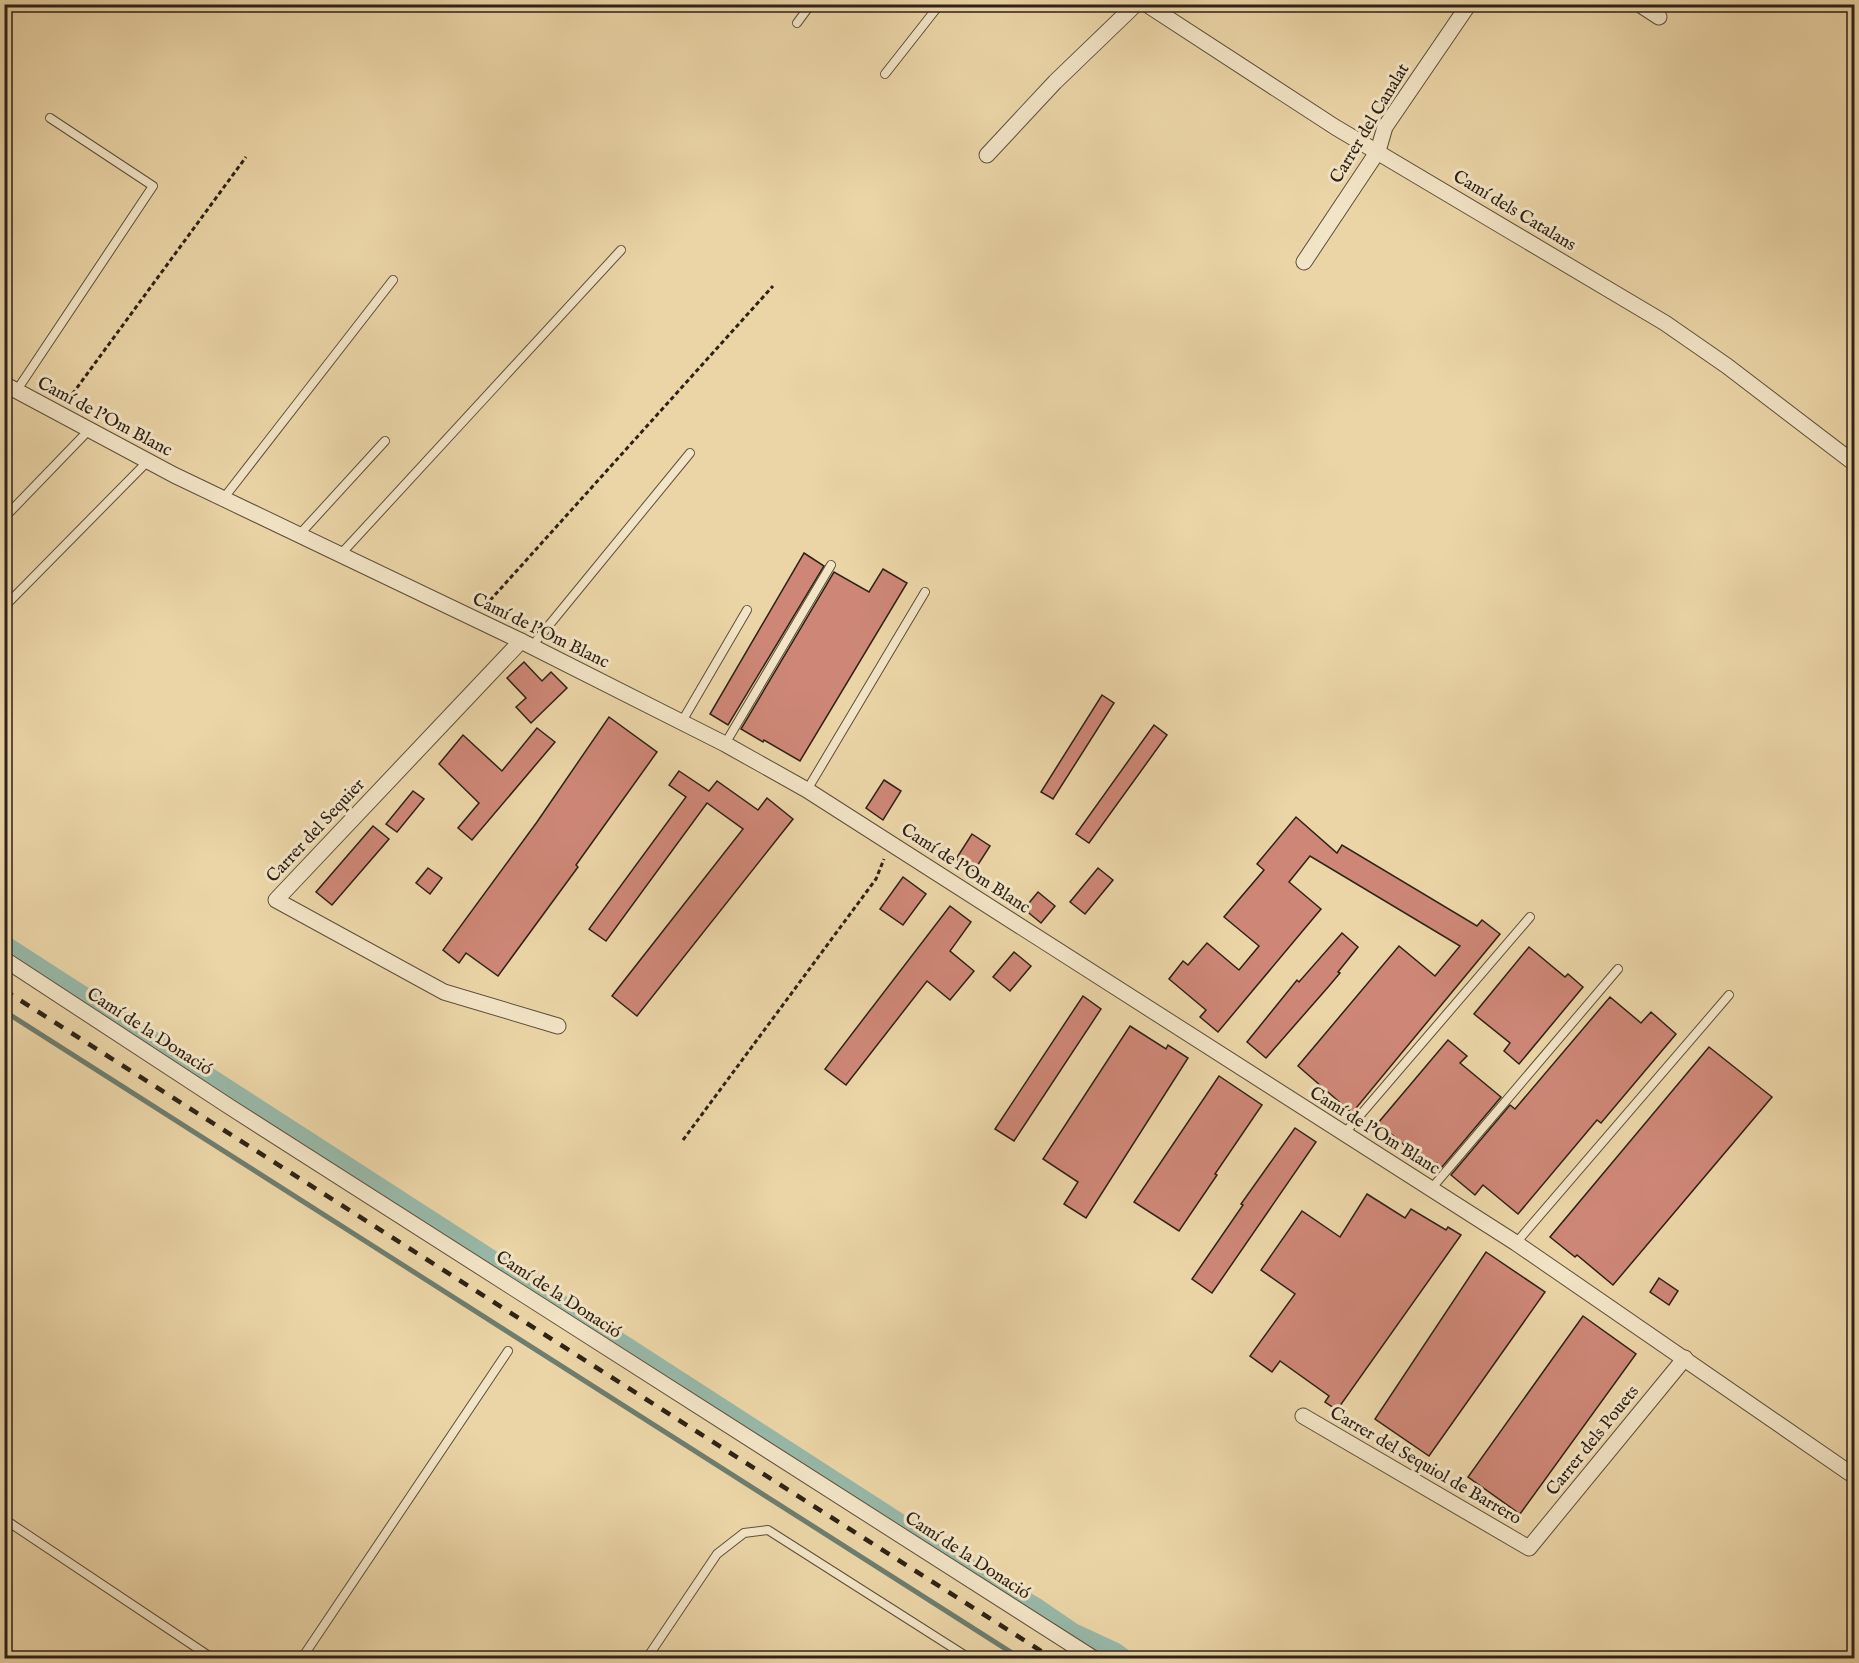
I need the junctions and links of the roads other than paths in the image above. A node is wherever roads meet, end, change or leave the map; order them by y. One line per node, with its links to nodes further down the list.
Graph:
1 (811, 4): 8 (lane)
2 (940, 4): 9 (lane)
3 (1136, 4): 12 (street)
4 (1146, 4): 11 (street, Camí dels Catalans)
5 (1469, 4): 11 (street, Carrer del Canalat)
6 (1639, 4): 7 (street)
7 (1659, 17)
8 (797, 23)
9 (885, 74)
10 (50, 118): 16 (lane)
11 (1378, 151): 14 (street, Carrer del Canalat); 21 (street, Camí dels Catalans)
12 (987, 155)
13 (621, 250): 25 (lane)
14 (1304, 262)
15 (393, 280): 22 (lane)
16 (11, 387): 17 (street, Camí de l'Om Blanc)
17 (89, 430): 20 (street, Camí de l'Om Blanc); 23 (lane)
18 (385, 441): 24 (lane)
19 (690, 453): 30 (lane)
20 (148, 461): 22 (street, Camí de l'Om Blanc); 28 (lane)
21 (1854, 463)
22 (222, 500): 24 (street, Camí de l'Om Blanc)
23 (4, 518)
24 (299, 536): 25 (street, Camí de l'Om Blanc)
25 (340, 555): 30 (street, Camí de l'Om Blanc)
26 (831, 565): 32 (lane)
27 (925, 592): 33 (lane)
28 (4, 607)
29 (747, 610): 31 (lane)
30 (527, 644): 31 (street, Camí de l'Om Blanc); 38 (street, Carrer del Sequier)
31 (681, 723): 32 (street, Camí de l'Om Blanc)
32 (725, 744): 33 (street, Camí de l'Om Blanc)
33 (807, 790): 39 (street, Camí de l'Om Blanc)
34 (1530, 917): 39 (lane)
35 (4, 959): 52 (street, Camí de la Donació)
36 (1618, 969): 40 (lane)
37 (1729, 995): 41 (lane)
38 (558, 1026)
39 (1344, 1134): 40 (street, Camí de l'Om Blanc)
40 (1431, 1189): 41 (street, Camí de l'Om Blanc)
41 (1516, 1243): 43 (street, Camí de l'Om Blanc)
42 (508, 1351): 49 (lane)
43 (1685, 1358): 45 (street, Camí de l'Om Blanc); 47 (street, Carrer dels Pouets)
44 (1303, 1416): 47 (street, Carrer del Sequiol de Barrero)
45 (1854, 1476)
46 (4, 1519): 48 (lane)
47 (1529, 1548)
48 (212, 1659)
49 (302, 1659)
50 (647, 1659): 51 (lane)
51 (969, 1659)
52 (1093, 1659)

